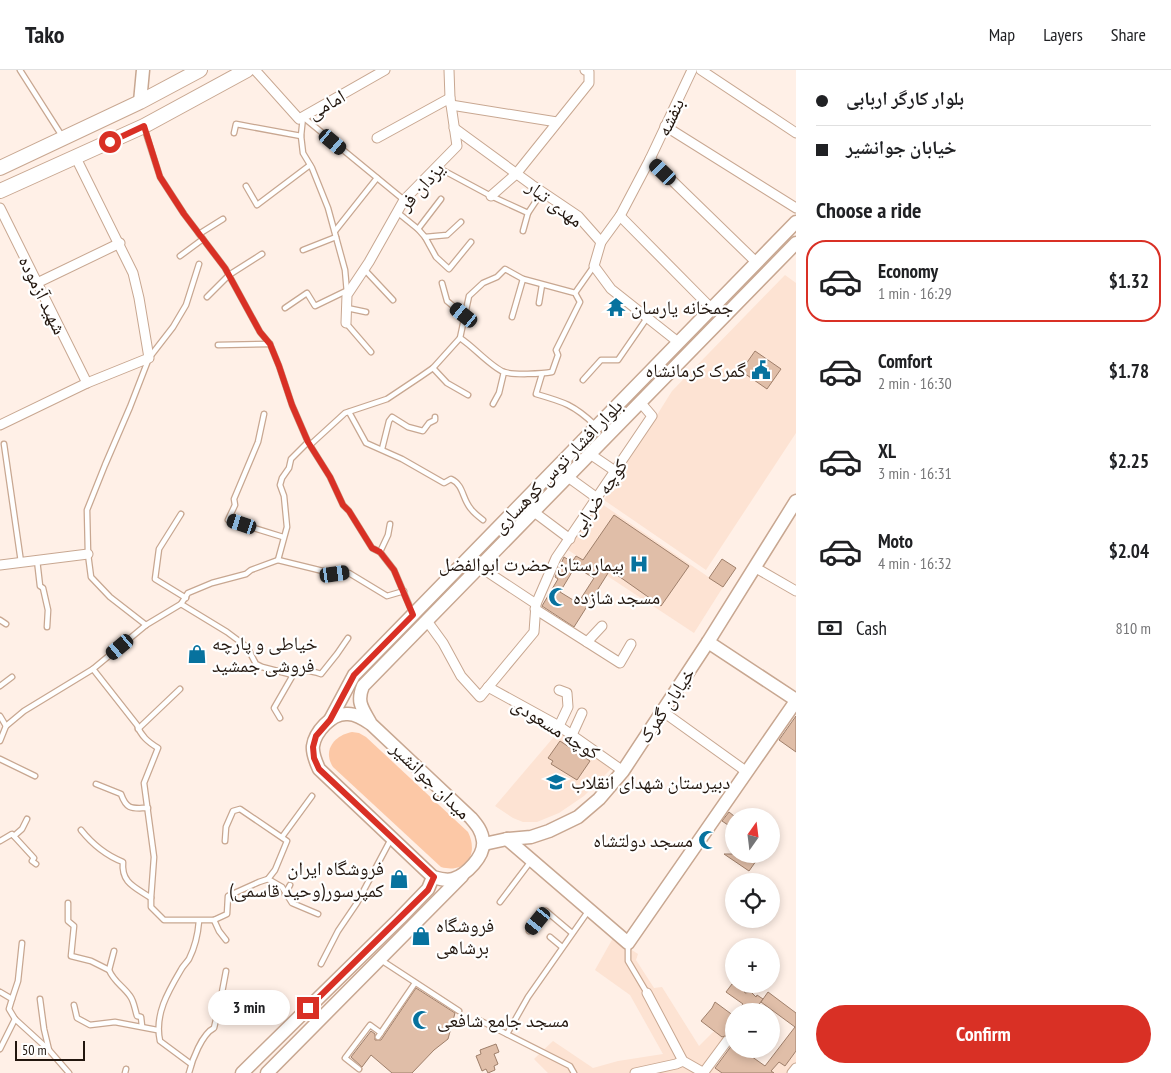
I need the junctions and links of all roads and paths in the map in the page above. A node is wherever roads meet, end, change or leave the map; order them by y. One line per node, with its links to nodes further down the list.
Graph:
1 (20, 70): 21 (lane)
2 (144, 70): 12 (main road)
3 (200, 70): 12 (main road)
4 (247, 70): 15 (main road)
5 (256, 70): 13 (street, امامی)
6 (385, 70): 13 (street, امامی)
7 (449, 70): 11 (street, یزدان فر)
8 (585, 70): 14 (street)
9 (692, 70): 16 (street, بنفشه)
10 (701, 70): 19 (street)
11 (450, 101): 14 (street); 17 (street, یزدان فر); 22 (street)
12 (140, 102): 21 (main road)
13 (304, 117): 20 (lane); 29 (lane)
14 (558, 122): 28 (street)
15 (144, 126): 23 (main road); 47 (lane)
16 (665, 126): 24 (street, بنفشه); 37 (street)
17 (454, 128): 27 (street, یزدان فر); 28 (street, مهدی تبار)
18 (234, 133): 20 (lane)
19 (796, 133)
20 (302, 136): 25 (lane)
21 (63, 137): 26 (main road)
22 (377, 138)
23 (76, 158): 31 (main road); 53 (street)
24 (650, 159): 40 (street, بنفشه); 58 (street)
25 (310, 165): 30 (lane); 45 (lane)
26 (0, 168)
27 (437, 168): 33 (lane); 35 (street, یزدان فر)
28 (516, 174): 32 (street, مهدی تبار); 33 (street)
29 (377, 178): 35 (lane); 45 (lane)
30 (246, 186)
31 (0, 191)
32 (542, 192): 39 (lane); 52 (street, مهدی تبار)
33 (491, 196): 39 (lane)
34 (442, 199): 44 (lane)
35 (404, 200): 38 (street, یزدان فر)
36 (0, 208): 64 (street, شهید آزموده)
37 (796, 208)
38 (397, 212): 44 (lane); 61 (street, یزدان فر)
39 (528, 213): 46 (lane)
40 (620, 216): 52 (street, بنفشه); 74 (street)
41 (222, 219): 47 (lane)
42 (461, 222): 49 (lane)
43 (796, 222): 58 (main road, بلوار افشار توس کوهساری)
44 (418, 229): 49 (lane)
45 (334, 231): 48 (lane)
46 (523, 231)
47 (199, 234): 50 (lane)
48 (336, 237): 55 (lane); 67 (lane)
49 (425, 237): 51 (lane)
50 (203, 239): 57 (lane); 62 (lane)
51 (471, 242)
52 (601, 242): 60 (street, مهدی تبار)
53 (120, 243): 64 (street); 85 (street)
54 (796, 243): 92 (main road, بلوار افشار توس کوهساری)
55 (303, 250)
56 (262, 254): 62 (lane)
57 (180, 256)
58 (756, 262): 74 (main road, بلوار افشار توس کوهساری)
59 (199, 264): 85 (lane)
60 (594, 266): 68 (lane); 78 (street)
61 (364, 269): 67 (street, یزدان فر); 70 (lane)
62 (229, 275): 69 (lane); 82 (lane)
63 (524, 279): 66 (lane); 76 (lane); 77 (lane)
64 (37, 283): 90 (street, شهید آزموده)
65 (442, 283): 76 (lane)
66 (542, 285): 68 (lane); 71 (lane)
67 (347, 293): 72 (lane); 73 (street)
68 (575, 293): 88 (lane)
69 (207, 297)
70 (393, 300)
71 (539, 303)
72 (285, 308)
73 (347, 308): 75 (lane); 79 (street)
74 (711, 308): 81 (main road, بلوار افشار توس کوهساری)
75 (366, 312)
76 (464, 315): 80 (lane)
77 (512, 317)
78 (648, 317): 81 (street); 89 (lane)
79 (346, 323): 84 (lane)
80 (460, 338): 86 (lane); 87 (lane)
81 (678, 342): 98 (main road, بلوار افشار توس کوهساری)
82 (270, 344): 83 (lane); 99 (lane)
83 (218, 345)
84 (370, 352)
85 (149, 358): 90 (street); 114 (lane)
86 (433, 368): 91 (lane); 94 (lane)
87 (504, 372): 88 (lane); 93 (lane)
88 (542, 374): 98 (lane)
89 (584, 380)
90 (87, 383): 97 (street)
91 (468, 396)
92 (640, 402): 102 (main road, بلوار افشار توس کوهساری); 103 (street, کوچه ضرابی)
93 (493, 404)
94 (349, 412): 99 (lane); 101 (lane)
95 (264, 414): 111 (lane)
96 (436, 417): 101 (lane)
97 (0, 425)
98 (596, 426): 126 (main road, بلوار افشار توس کوهساری)
99 (309, 443): 111 (lane); 113 (lane)
100 (4, 444): 117 (lane)
101 (382, 449): 109 (lane)
102 (590, 454): 103 (street); 104 (main road, بلوار افشار توس کوهساری)
103 (615, 471): 105 (street, کوچه ضرابی)
104 (568, 477): 105 (street); 107 (main road, بلوار افشار توس کوهساری)
105 (597, 498): 112 (street, کوچه ضرابی)
106 (796, 501): 120 (main road, خیابان گمرک)
107 (534, 512): 112 (street); 119 (main road, بلوار افشار توس کوهساری)
108 (181, 514): 123 (lane)
109 (483, 520)
110 (390, 524): 113 (lane)
111 (283, 537): 116 (lane)
112 (570, 539): 125 (street, کوچه ضرابی)
113 (380, 552): 122 (lane)
114 (88, 554): 115 (street); 130 (lane)
115 (37, 560): 117 (street); 132 (lane)
116 (278, 560): 122 (lane); 123 (lane)
117 (21, 562): 118 (street)
118 (0, 566)
119 (480, 566): 125 (street); 128 (main road, بلوار افشار توس کوهساری)
120 (756, 568): 121 (street); 135 (main road, خیابان گمرک)
121 (796, 590)
122 (404, 591): 126 (lane)
123 (186, 598): 124 (lane)
124 (181, 604): 130 (lane); 138 (lane)
125 (536, 607): 134 (street); 141 (street, کوچه ضرابی)
126 (413, 615): 149 (main road, بلوار افشار توس کوهساری)
127 (0, 620): 129 (lane)
128 (426, 622): 141 (street, کوچه ضرابی); 150 (main road, بلوار افشار توس کوهساری)
129 (6, 624)
130 (146, 625): 137 (lane)
131 (602, 626): 134 (street)
132 (47, 627)
133 (348, 638): 138 (lane)
134 (587, 642): 136 (street)
135 (708, 642): 144 (main road); 145 (main road, خیابان گمرک)
136 (631, 644)
137 (93, 669): 151 (lane); 153 (lane)
138 (293, 675): 148 (lane)
139 (12, 678): 140 (lane)
140 (0, 686)
141 (488, 688): 152 (street, کوچه مسعودی)
142 (180, 689): 153 (lane)
143 (559, 690): 152 (street)
144 (796, 700): 158 (main road)
145 (662, 711): 157 (main road, خیابان گمرک); 158 (street)
146 (582, 713): 154 (street)
147 (0, 716): 151 (lane)
148 (280, 718)
149 (330, 720): 150 (main road, میدان جوانشیر); 169 (main road)
150 (371, 724): 173 (main road, میدان جوانشیر)
151 (6, 726): 155 (lane)
152 (559, 726): 154 (street, کوچه مسعودی)
153 (138, 729): 162 (lane)
154 (572, 735): 157 (street, کوچه مسعودی)
155 (0, 741)
156 (0, 758): 159 (lane)
157 (623, 770): 170 (main road, خیابان گمرک)
158 (747, 772): 193 (main road)
159 (34, 776)
160 (96, 784): 162 (lane)
161 (312, 796): 168 (lane)
162 (148, 808): 181 (lane)
163 (27, 819): 167 (lane)
164 (222, 820): 165 (lane)
165 (228, 821): 168 (lane); 172 (lane)
166 (81, 830): 181 (lane)
167 (14, 836): 171 (lane); 175 (lane)
168 (282, 837): 178 (lane)
169 (391, 838): 177 (main road); 197 (lane)
170 (507, 839): 173 (main road, خیابان گمرک); 174 (main road)
171 (0, 841)
172 (225, 841)
173 (484, 844): 176 (main road)
174 (531, 860): 182 (lane); 184 (main road)
175 (36, 864)
176 (466, 872): 177 (main road); 196 (main road)
177 (434, 877): 222 (main road)
178 (268, 879): 180 (lane); 186 (lane)
179 (290, 886): 180 (lane)
180 (285, 894): 185 (lane)
181 (150, 898): 187 (lane)
182 (500, 902)
183 (68, 903): 198 (lane)
184 (589, 910): 189 (lane); 193 (main road)
185 (318, 914)
186 (214, 920): 187 (lane); 191 (lane)
187 (199, 921): 210 (lane)
188 (529, 931): 189 (lane)
189 (572, 933): 194 (lane)
190 (550, 937): 194 (lane)
191 (226, 940)
192 (22, 943): 203 (lane)
193 (628, 944): 202 (lane)
194 (562, 947): 211 (lane)
195 (114, 951): 198 (lane)
196 (379, 959): 200 (lane); 223 (main road)
197 (321, 964)
198 (109, 970): 209 (lane)
199 (226, 971): 216 (lane)
200 (416, 982): 206 (lane); 218 (lane)
201 (0, 992): 203 (lane)
202 (647, 993): 215 (street)
203 (12, 1000): 207 (lane)
204 (40, 1000): 214 (lane)
205 (74, 1005): 209 (lane)
206 (459, 1011)
207 (15, 1019): 213 (lane); 214 (lane)
208 (481, 1021): 211 (lane)
209 (142, 1026): 210 (lane)
210 (157, 1030): 216 (lane)
211 (507, 1034): 224 (lane)
212 (725, 1043): 219 (street)
213 (0, 1049)
214 (50, 1050): 220 (lane)
215 (683, 1061): 219 (street); 225 (street)
216 (191, 1064): 221 (lane)
217 (796, 1068): 226 (street)
218 (359, 1069)
219 (704, 1072)
220 (69, 1073)
221 (189, 1073)
222 (242, 1073)
223 (267, 1073)
224 (574, 1073)
225 (635, 1073)
226 (792, 1073)

